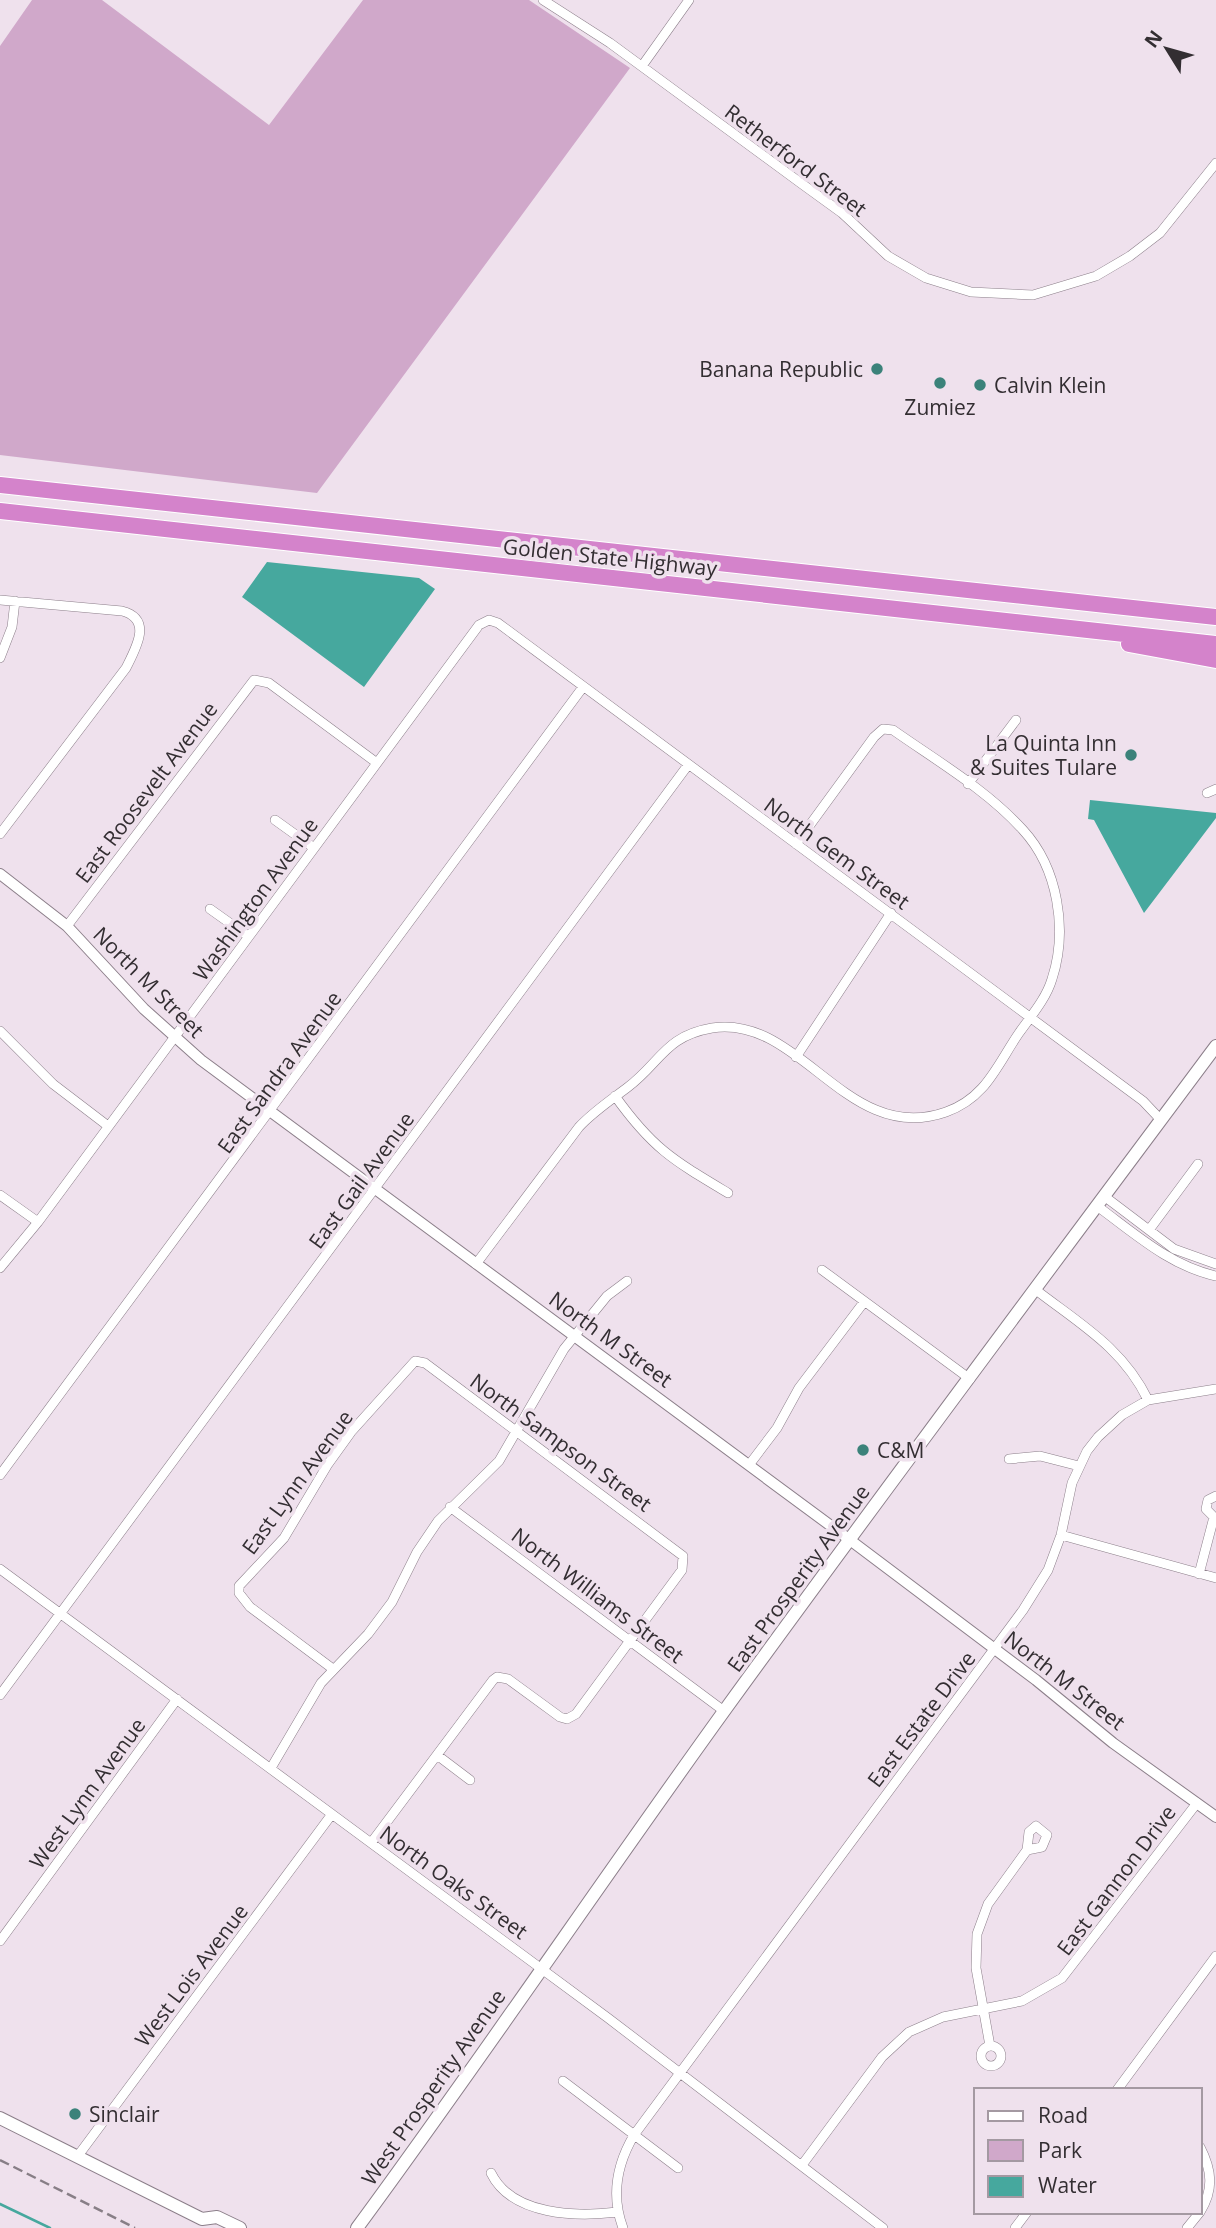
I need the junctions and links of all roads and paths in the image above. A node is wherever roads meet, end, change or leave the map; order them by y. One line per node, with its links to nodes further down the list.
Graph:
1 (543, 0): 3 (street, Retherford Street)
2 (689, 0): 3 (street)
3 (642, 66): 4 (street, Retherford Street)
4 (1216, 163)
5 (0, 485): 9 (highway, Golden State Highway)
6 (0, 511): 11 (highway, Golden State Highway)
7 (0, 600): 8 (street)
8 (15, 601): 13 (street); 23 (street)
9 (1216, 617)
10 (489, 620): 15 (street, North Gem Street); 17 (street, Washington Avenue)
11 (1062, 627): 12 (highway, Golden State Highway); 14 (highway)
12 (1216, 644)
13 (0, 659)
14 (1216, 660)
15 (583, 687): 18 (street, North Gem Street); 37 (street, East Sandra Avenue)
16 (1016, 720): 19 (street)
17 (377, 763): 25 (street, Washington Avenue); 29 (street, East Roosevelt Avenue)
18 (688, 765): 24 (street, North Gem Street); 41 (street, East Gail Avenue)
19 (968, 783): 24 (street); 31 (street)
20 (1216, 789): 21 (street)
21 (1207, 793)
22 (275, 820): 25 (street)
23 (0, 834)
24 (796, 844): 28 (street, North Gem Street)
25 (314, 848): 30 (street, Washington Avenue)
26 (0, 874): 29 (street, North M Street)
27 (210, 909): 30 (street)
28 (891, 913): 31 (street, North Gem Street); 35 (street)
29 (66, 926): 33 (street, North M Street)
30 (248, 936): 33 (street, Washington Avenue)
31 (1031, 1017): 35 (street); 38 (street, North Gem Street)
32 (0, 1031): 39 (street)
33 (173, 1036): 37 (street, North M Street); 39 (street, Washington Avenue)
34 (1216, 1046): 38 (main road, East Prosperity Avenue)
35 (796, 1057): 36 (street)
36 (615, 1096): 42 (street); 47 (street)
37 (271, 1113): 41 (street, North M Street); 64 (street, East Sandra Avenue)
38 (1161, 1120): 44 (main road, East Prosperity Avenue)
39 (108, 1126): 45 (street, Washington Avenue)
40 (1198, 1164): 46 (street)
41 (375, 1191): 47 (street, North M Street); 73 (street, East Gail Avenue)
42 (728, 1193)
43 (0, 1195): 45 (street)
44 (1101, 1201): 46 (street); 51 (street); 53 (main road, East Prosperity Avenue)
45 (38, 1222): 49 (street, Washington Avenue)
46 (1149, 1230): 48 (street)
47 (477, 1264): 55 (street, North M Street)
48 (1216, 1264)
49 (0, 1268)
50 (822, 1270): 54 (street)
51 (1216, 1276)
52 (627, 1281): 55 (street)
53 (1036, 1290): 57 (main road, East Prosperity Avenue); 59 (street)
54 (864, 1302): 57 (street); 62 (street)
55 (575, 1336): 60 (street); 62 (street, North M Street)
56 (415, 1361): 60 (street, North Sampson Street); 76 (street, East Lynn Avenue)
57 (970, 1379): 69 (main road, East Prosperity Avenue)
58 (1216, 1389): 59 (street, East Estate Drive)
59 (1148, 1400): 63 (street, East Estate Drive)
60 (518, 1432): 66 (street); 74 (street, North Sampson Street)
61 (1009, 1459): 63 (street)
62 (750, 1465): 69 (street, North M Street)
63 (1079, 1466): 68 (street, East Estate Drive)
64 (0, 1475)
65 (1216, 1496): 67 (street)
66 (450, 1507): 74 (street, North Williams Street); 76 (street)
67 (1215, 1517): 71 (street)
68 (1061, 1535): 71 (street); 75 (street, East Estate Drive)
69 (850, 1540): 75 (street, North M Street); 79 (main road, East Prosperity Avenue)
70 (0, 1569): 73 (street, North Oaks Street)
71 (1199, 1574): 72 (street)
72 (1216, 1578)
73 (61, 1614): 77 (street, East Gail Avenue); 78 (street, North Oaks Street)
74 (630, 1640): 79 (street, North Williams Street); 80 (street)
75 (995, 1650): 83 (street, North M Street); 93 (street, East Estate Drive)
76 (333, 1669): 81 (street)
77 (0, 1696)
78 (177, 1699): 81 (street, North Oaks Street); 88 (street, West Lynn Avenue)
79 (724, 1711): 90 (main road, East Prosperity Avenue)
80 (437, 1755): 82 (street); 86 (street)
81 (271, 1768): 84 (street, North Oaks Street)
82 (470, 1780)
83 (1197, 1803): 85 (street, North M Street); 91 (street, East Gannon Drive)
84 (332, 1814): 86 (street, North Oaks Street); 99 (street, West Lois Avenue)
85 (1216, 1817)
86 (371, 1843): 90 (street, North Oaks Street)
87 (1027, 1850): 91 (street)
88 (0, 1941)
89 (1216, 1956): 95 (street)
90 (540, 1968): 93 (street, North Oaks Street); 109 (main road, West Prosperity Avenue)
91 (982, 2009): 92 (street); 100 (street, East Gannon Drive)
92 (990, 2046)
93 (680, 2074): 97 (street, East Estate Drive); 100 (street, North Oaks Street)
94 (563, 2081): 97 (street)
95 (1118, 2088)
96 (0, 2118): 99 (main road)
97 (634, 2135): 101 (street); 105 (street, East Estate Drive)
98 (1202, 2151): 103 (street)
99 (77, 2157): 107 (main road)
100 (802, 2165): 111 (street, North Oaks Street)
101 (678, 2168)
102 (491, 2173): 105 (street)
103 (1213, 2174): 104 (street)
104 (1202, 2208)
105 (618, 2212): 110 (street, East Estate Drive)
106 (1198, 2214): 112 (street)
107 (205, 2223): 108 (main road)
108 (240, 2228)
109 (357, 2228)
110 (623, 2228)
111 (883, 2228)
112 (1187, 2228)

